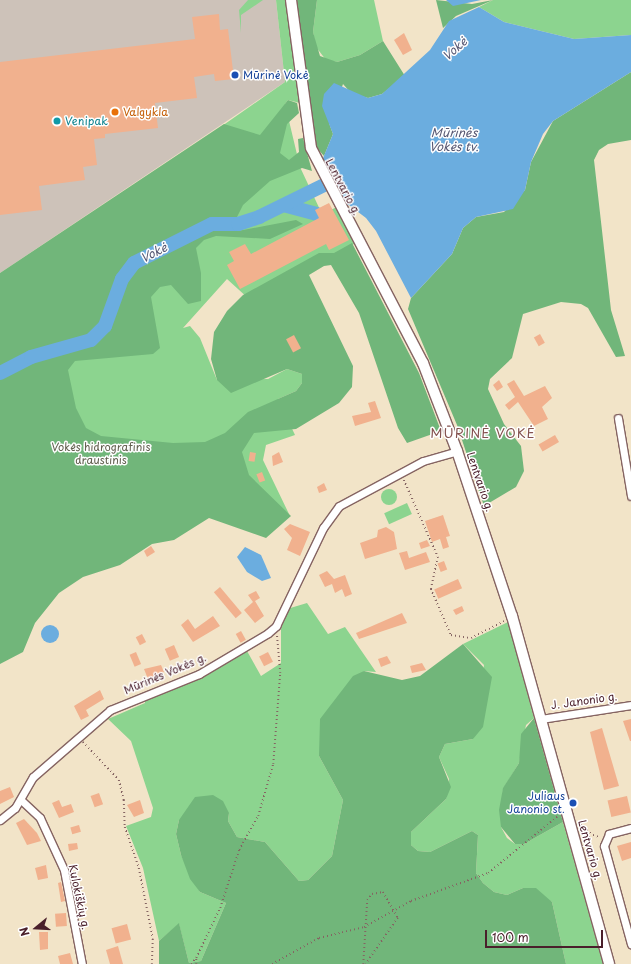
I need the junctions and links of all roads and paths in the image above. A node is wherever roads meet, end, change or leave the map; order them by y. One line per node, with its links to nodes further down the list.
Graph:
1 (292, 0): 3 (main road, Lentvario g.)
2 (618, 418): 5 (street)
3 (457, 451): 4 (street); 6 (main road, Lentvario g.)
4 (401, 471): 6 (path); 7 (street)
5 (631, 496)
6 (512, 616): 9 (main road, Lentvario g.)
7 (276, 626): 10 (street, Mūrinės Vokės g.); 21 (path)
8 (631, 705): 9 (street, J. Janonio g.)
9 (541, 719): 12 (main road, Lentvario g.)
10 (77, 737): 11 (street, Mūrinės Vokės g.); 23 (path)
11 (21, 800): 13 (street, Mūrinės Vokės g.); 22 (street, Kulokiškių g.)
12 (567, 814): 15 (path); 17 (main road, Lentvario g.); 18 (path)
13 (0, 820)
14 (631, 828): 16 (street)
15 (593, 835): 16 (path); 17 (path)
16 (605, 839): 20 (street)
17 (576, 846): 29 (main road, Lentvario g.)
18 (395, 909): 19 (path); 19 (path); 28 (path)
19 (368, 924): 26 (path); 27 (path)
20 (631, 944)
21 (196, 958): 24 (path); 25 (path)
22 (82, 964)
23 (152, 964)
24 (191, 964)
25 (196, 964)
26 (272, 964)
27 (363, 964)
28 (366, 964)
29 (609, 964)

